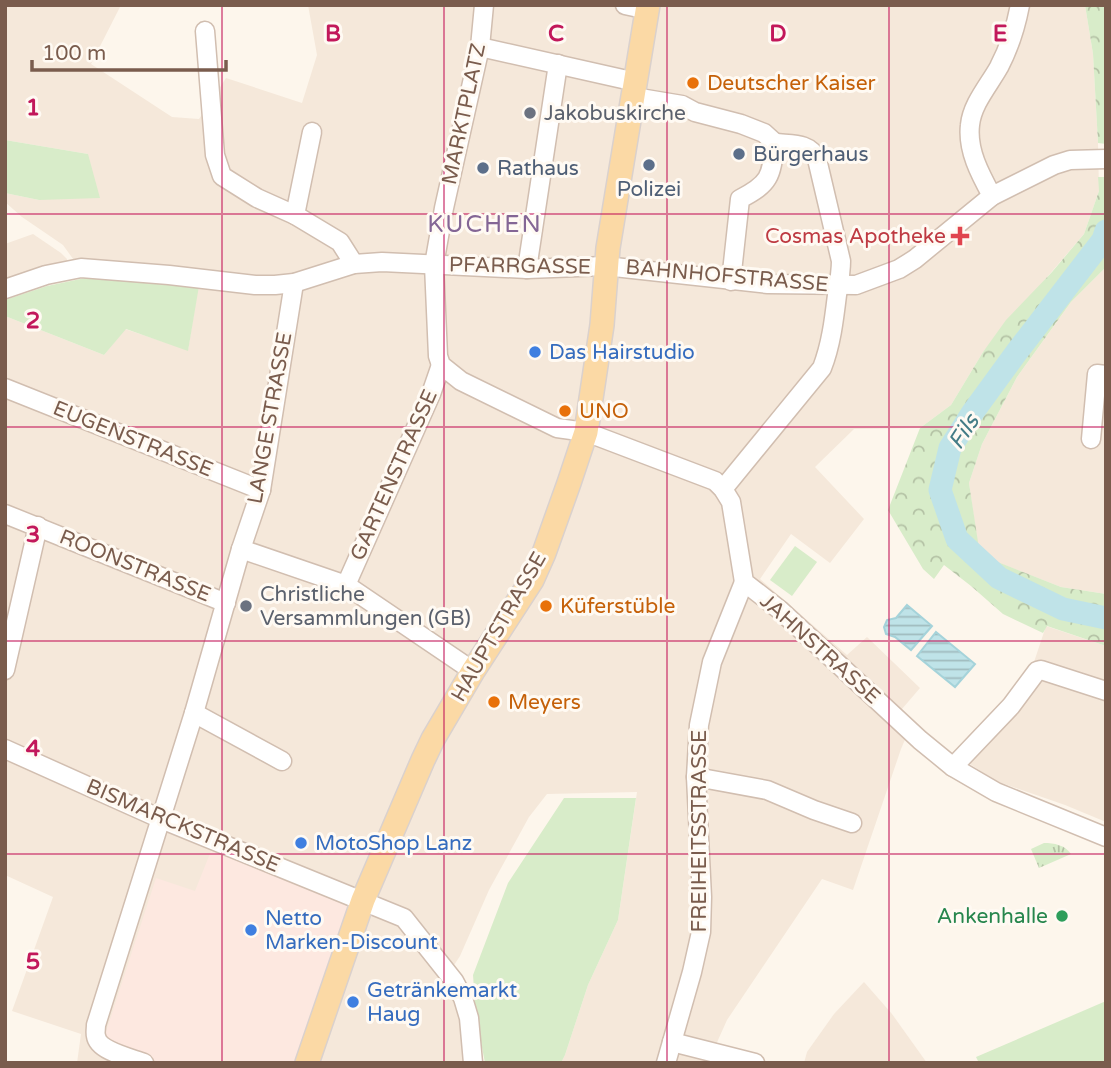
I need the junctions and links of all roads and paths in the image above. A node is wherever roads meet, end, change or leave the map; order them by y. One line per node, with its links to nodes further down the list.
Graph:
1 (484, 5): 6 (street, MARKTPLATZ)
2 (625, 5): 4 (street)
3 (1020, 5): 12 (street)
4 (648, 8): 8 (main road, HAUPTSTRASSE)
5 (205, 31): 13 (street)
6 (480, 47): 7 (street); 15 (street, MARKTPLATZ)
7 (558, 64): 8 (street); 17 (street)
8 (635, 89): 10 (street); 16 (main road, HAUPTSTRASSE)
9 (312, 132): 13 (street)
10 (775, 143): 18 (street); 20 (street)
11 (1098, 159): 12 (street, BAHNHOFSTRASSE)
12 (992, 196): 20 (street, BAHNHOFSTRASSE)
13 (295, 215): 14 (street)
14 (354, 264): 15 (street, PFARRGASSE); 19 (street, PFARRGASSE)
15 (434, 265): 17 (street, PFARRGASSE); 22 (street, MARKTPLATZ)
16 (605, 266): 17 (street, PFARRGASSE); 18 (street, BAHNHOFSTRASSE); 25 (main road, HAUPTSTRASSE)
17 (527, 269)
18 (731, 281): 20 (street, BAHNHOFSTRASSE)
19 (294, 283): 21 (street, PFARRGASSE); 28 (street, LANGE STRASSE)
20 (839, 285): 27 (street)
21 (5, 289)
22 (441, 365): 25 (street); 33 (street, GARTENSTRASSE)
23 (1106, 375): 26 (street)
24 (5, 388): 28 (street, EUGENSTRASSE)
25 (586, 432): 27 (street); 36 (main road, HAUPTSTRASSE)
26 (1091, 439)
27 (723, 489): 32 (street, JAHNSTRASSE)
28 (261, 490): 31 (street, LANGE STRASSE)
29 (5, 513): 30 (street, ROONSTRASSE)
30 (38, 526): 34 (street, ROONSTRASSE); 35 (street)
31 (241, 549): 33 (street); 34 (street, LANGE STRASSE)
32 (744, 582): 41 (street, JAHNSTRASSE); 42 (street, FREIHEITSSTRASSE)
33 (346, 584): 36 (street)
34 (226, 603): 38 (street, LANGE STRASSE)
35 (5, 670)
36 (473, 671): 46 (main road, HAUPTSTRASSE)
37 (1106, 691): 41 (street)
38 (194, 713): 40 (street); 43 (street, LANGE STRASSE)
39 (5, 749): 43 (street, BISMARCKSTRASSE)
40 (282, 761)
41 (954, 767): 45 (street, JAHNSTRASSE)
42 (696, 777): 44 (street); 47 (street, FREIHEITSSTRASSE)
43 (161, 819): 46 (street, BISMARCKSTRASSE); 48 (street, LANGE STRASSE)
44 (852, 822)
45 (1106, 837)
46 (363, 900): 49 (main road, HAUPTSTRASSE); 50 (street, BISMARCKSTRASSE)
47 (672, 1042): 51 (street, FREIHEITSSTRASSE); 52 (street)
48 (144, 1063)
49 (307, 1063)
50 (474, 1063)
51 (666, 1063)
52 (755, 1063)

